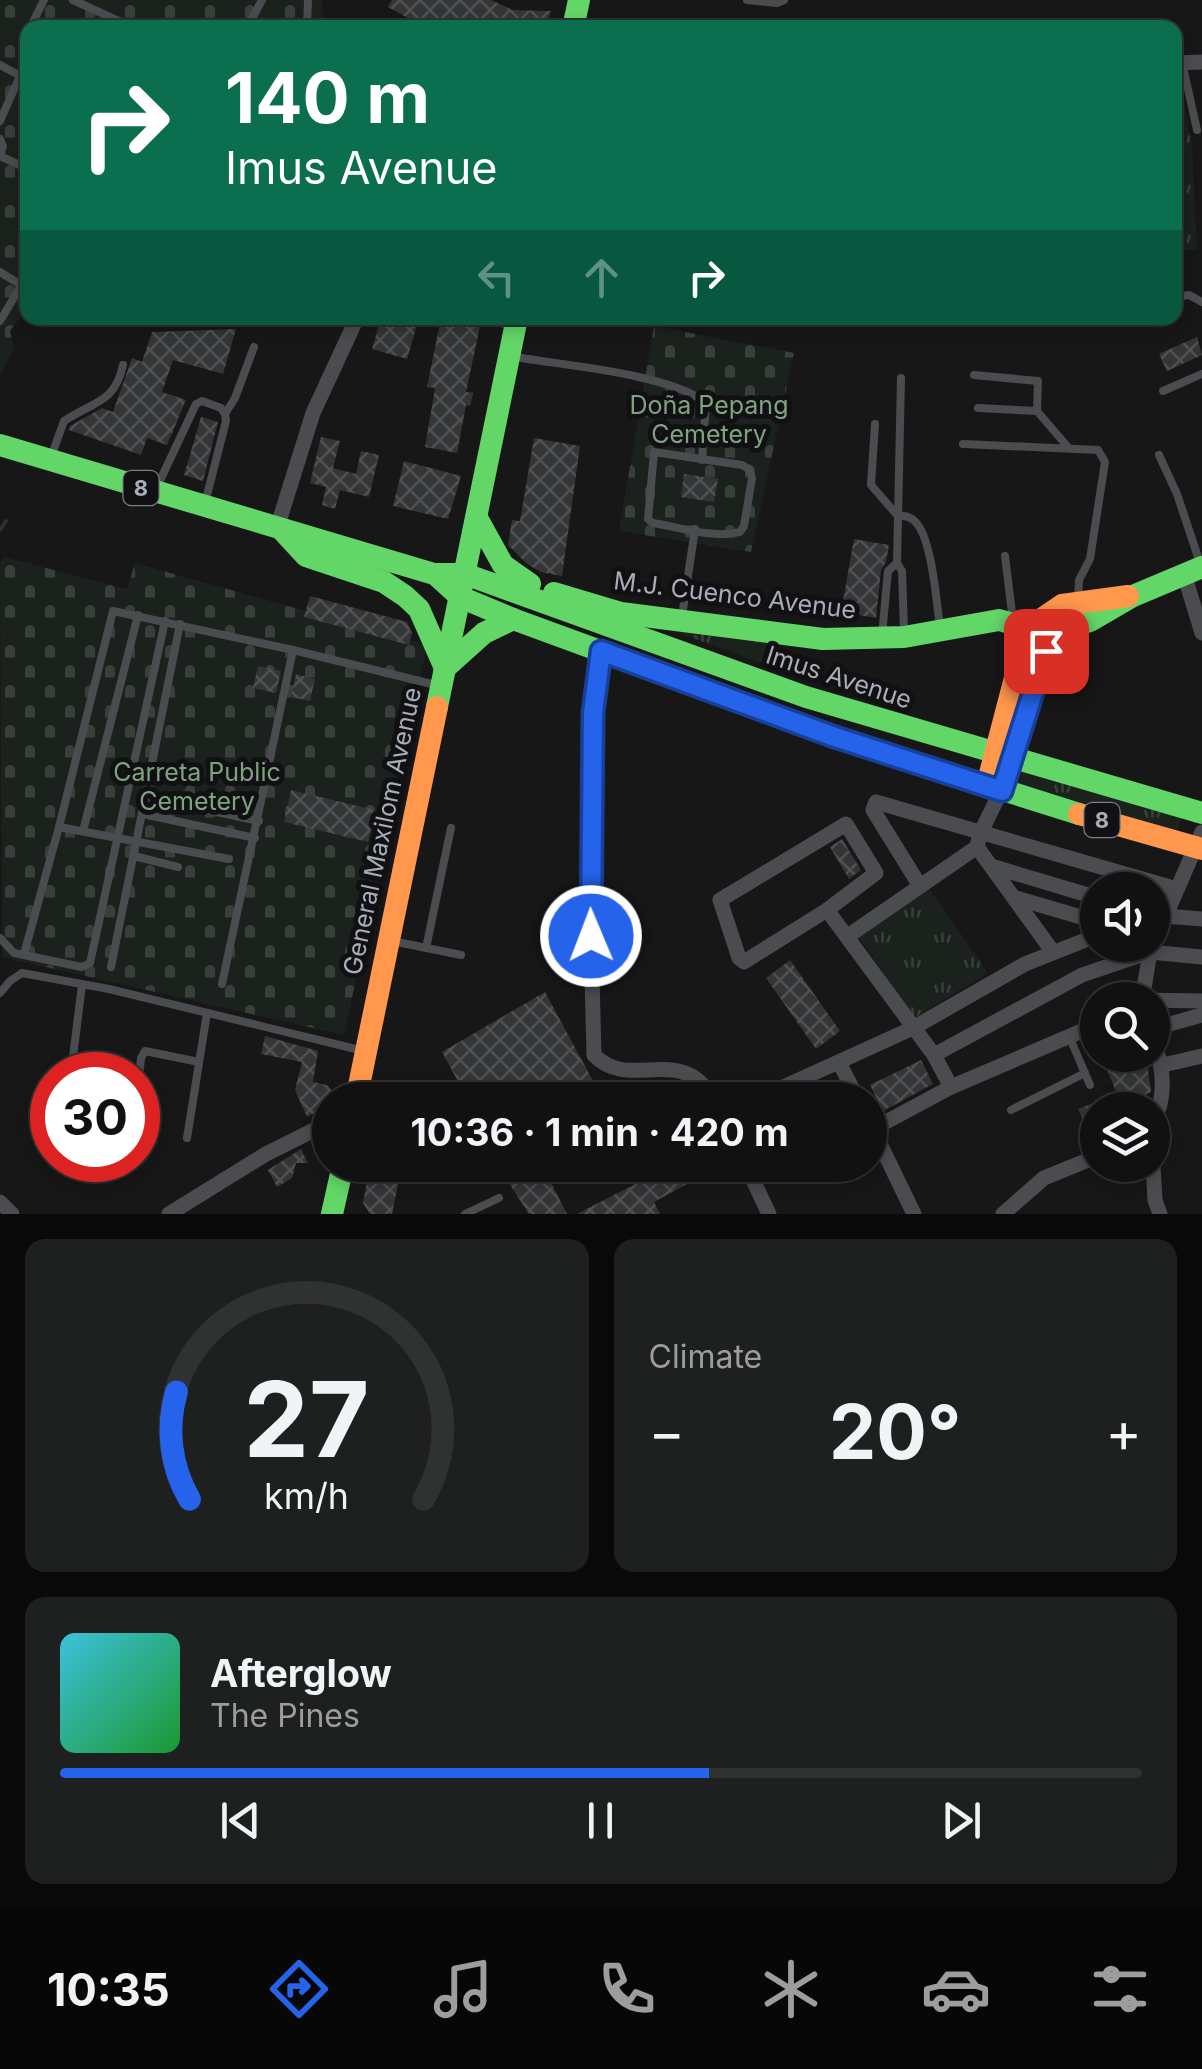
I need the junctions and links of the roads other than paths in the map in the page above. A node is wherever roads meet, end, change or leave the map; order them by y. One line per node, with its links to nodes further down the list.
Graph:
1 (72, 0): 4 (lane)
2 (747, 0): 3 (lane)
3 (784, 0)
4 (116, 20)
5 (1182, 73): 8 (lane)
6 (20, 85): 7 (lane)
7 (0, 121)
8 (1198, 130)
9 (0, 139): 10 (lane)
10 (0, 156)
11 (20, 287): 12 (lane)
12 (0, 321)
13 (354, 325): 36 (street)
14 (509, 325): 16 (main road, General Maxilom Avenue)
15 (254, 347): 24 (lane)
16 (509, 356): 30 (lane); 35 (main road, General Maxilom Avenue)
17 (123, 365): 31 (lane)
18 (1202, 374): 21 (lane)
19 (974, 375): 23 (lane)
20 (901, 378): 34 (lane)
21 (1163, 391)
22 (978, 408): 23 (lane)
23 (1037, 411): 28 (lane)
24 (225, 414): 32 (lane); 33 (lane)
25 (875, 424): 34 (lane)
26 (963, 444): 28 (lane)
27 (0, 445): 31 (main road, 8)
28 (1068, 447): 44 (lane)
29 (1158, 455): 40 (lane)
30 (702, 460): 37 (lane); 37 (lane)
31 (50, 462): 32 (main road, 8)
32 (154, 492): 33 (main road, 8)
33 (204, 507): 36 (main road, 8)
34 (898, 515): 39 (lane); 52 (lane)
35 (477, 518): 41 (main road, General Maxilom Avenue); 42 (main road)
36 (279, 529): 41 (main road, 8); 58 (main road)
37 (695, 530): 48 (lane)
38 (1005, 556): 51 (lane)
39 (897, 563): 54 (lane); 54 (lane)
40 (1196, 569): 43 (main road, M.J. Cuenco Avenue); 53 (street)
41 (463, 586): 45 (main road, Imus Avenue / 8); 47 (main road, 8); 58 (main road, General Maxilom Avenue)
42 (554, 593): 45 (main road); 48 (main road, M.J. Cuenco Avenue)
43 (1132, 596): 44 (main road, M.J. Cuenco Avenue); 55 (main road, M.J. Cuenco Avenue)
44 (1078, 600): 51 (main road, M.J. Cuenco Avenue)
45 (571, 610): 59 (main road, Imus Avenue / 8)
46 (138, 615): 49 (lane); 65 (lane); 67 (lane)
47 (513, 619): 57 (main road, 8); 58 (main road)
48 (681, 620): 54 (main road, M.J. Cuenco Avenue)
49 (164, 621): 50 (lane); 69 (lane)
50 (180, 624): 56 (lane); 61 (lane)
51 (1020, 625): 52 (main road, M.J. Cuenco Avenue); 55 (main road); 59 (main road)
52 (940, 628): 54 (main road, M.J. Cuenco Avenue)
53 (1202, 633)
54 (893, 638)
55 (1049, 640): 59 (main road)
56 (293, 650): 58 (lane); 64 (lane)
57 (601, 651): 60 (main road, 8); 119 (street)
58 (443, 677): 88 (main road, General Maxilom Avenue)
59 (1004, 757): 60 (main road); 62 (main road, Imus Avenue / 8)
60 (993, 796): 70 (street); 72 (main road, 8)
61 (146, 797): 63 (lane); 64 (lane)
62 (1202, 813)
63 (143, 814): 68 (lane); 71 (lane)
64 (258, 821): 68 (lane)
65 (59, 827): 67 (lane); 92 (lane)
66 (451, 828): 90 (lane)
67 (83, 831): 69 (lane)
68 (255, 838): 99 (lane)
69 (114, 839): 71 (lane); 92 (lane)
70 (978, 840): 75 (street); 77 (street); 77 (street); 78 (street)
71 (136, 842): 73 (lane); 74 (lane)
72 (1199, 843): 78 (street)
73 (134, 856): 76 (lane); 97 (lane)
74 (229, 859)
75 (990, 866): 79 (street); 80 (street)
76 (178, 867)
77 (920, 886): 86 (street)
78 (1177, 889): 81 (street)
79 (1080, 893)
80 (1016, 898): 83 (street); 91 (street)
81 (1170, 898)
82 (828, 910): 82 (street); 86 (street)
83 (1080, 917)
84 (1170, 917): 85 (street)
85 (1202, 920)
86 (848, 936): 106 (street)
87 (0, 938): 92 (lane)
88 (386, 940): 90 (lane); 109 (main road, General Maxilom Avenue)
89 (1080, 942): 91 (street)
90 (426, 948): 94 (lane)
91 (1053, 952): 106 (street)
92 (24, 954)
93 (1170, 954): 95 (street)
94 (461, 955)
95 (1202, 956)
96 (1120, 962): 112 (street)
97 (111, 968)
98 (82, 984): 100 (lane); 103 (lane); 110 (lane)
99 (222, 984)
100 (0, 993)
101 (1170, 1000): 102 (street)
102 (1202, 1001)
103 (207, 1013): 109 (lane); 114 (lane)
104 (1202, 1015): 105 (street)
105 (1170, 1025)
106 (913, 1028): 112 (street); 115 (street)
107 (1080, 1031): 108 (street)
108 (1069, 1036): 117 (lane); 123 (street)
109 (364, 1051): 118 (main road, General Maxilom Avenue)
110 (74, 1052)
111 (160, 1054): 114 (lane)
112 (934, 1055): 123 (street)
113 (1202, 1056): 116 (street)
114 (199, 1062): 127 (lane)
115 (839, 1062): 120 (street); 121 (street)
116 (1170, 1063)
117 (1085, 1073): 122 (lane); 124 (lane)
118 (359, 1082)
119 (702, 1082)
120 (795, 1082)
121 (849, 1082)
122 (1090, 1085)
123 (951, 1087): 125 (street)
124 (1011, 1110)
125 (887, 1119)
126 (312, 1131): 134 (street)
127 (187, 1138)
128 (887, 1157): 138 (street)
129 (1080, 1163): 139 (street)
130 (339, 1182): 135 (main road)
131 (754, 1182): 137 (street)
132 (1154, 1182): 140 (street)
133 (499, 1198): 136 (lane)
134 (169, 1214)
135 (332, 1214)
136 (464, 1214)
137 (769, 1214)
138 (914, 1214)
139 (1004, 1214)
140 (1160, 1214)

